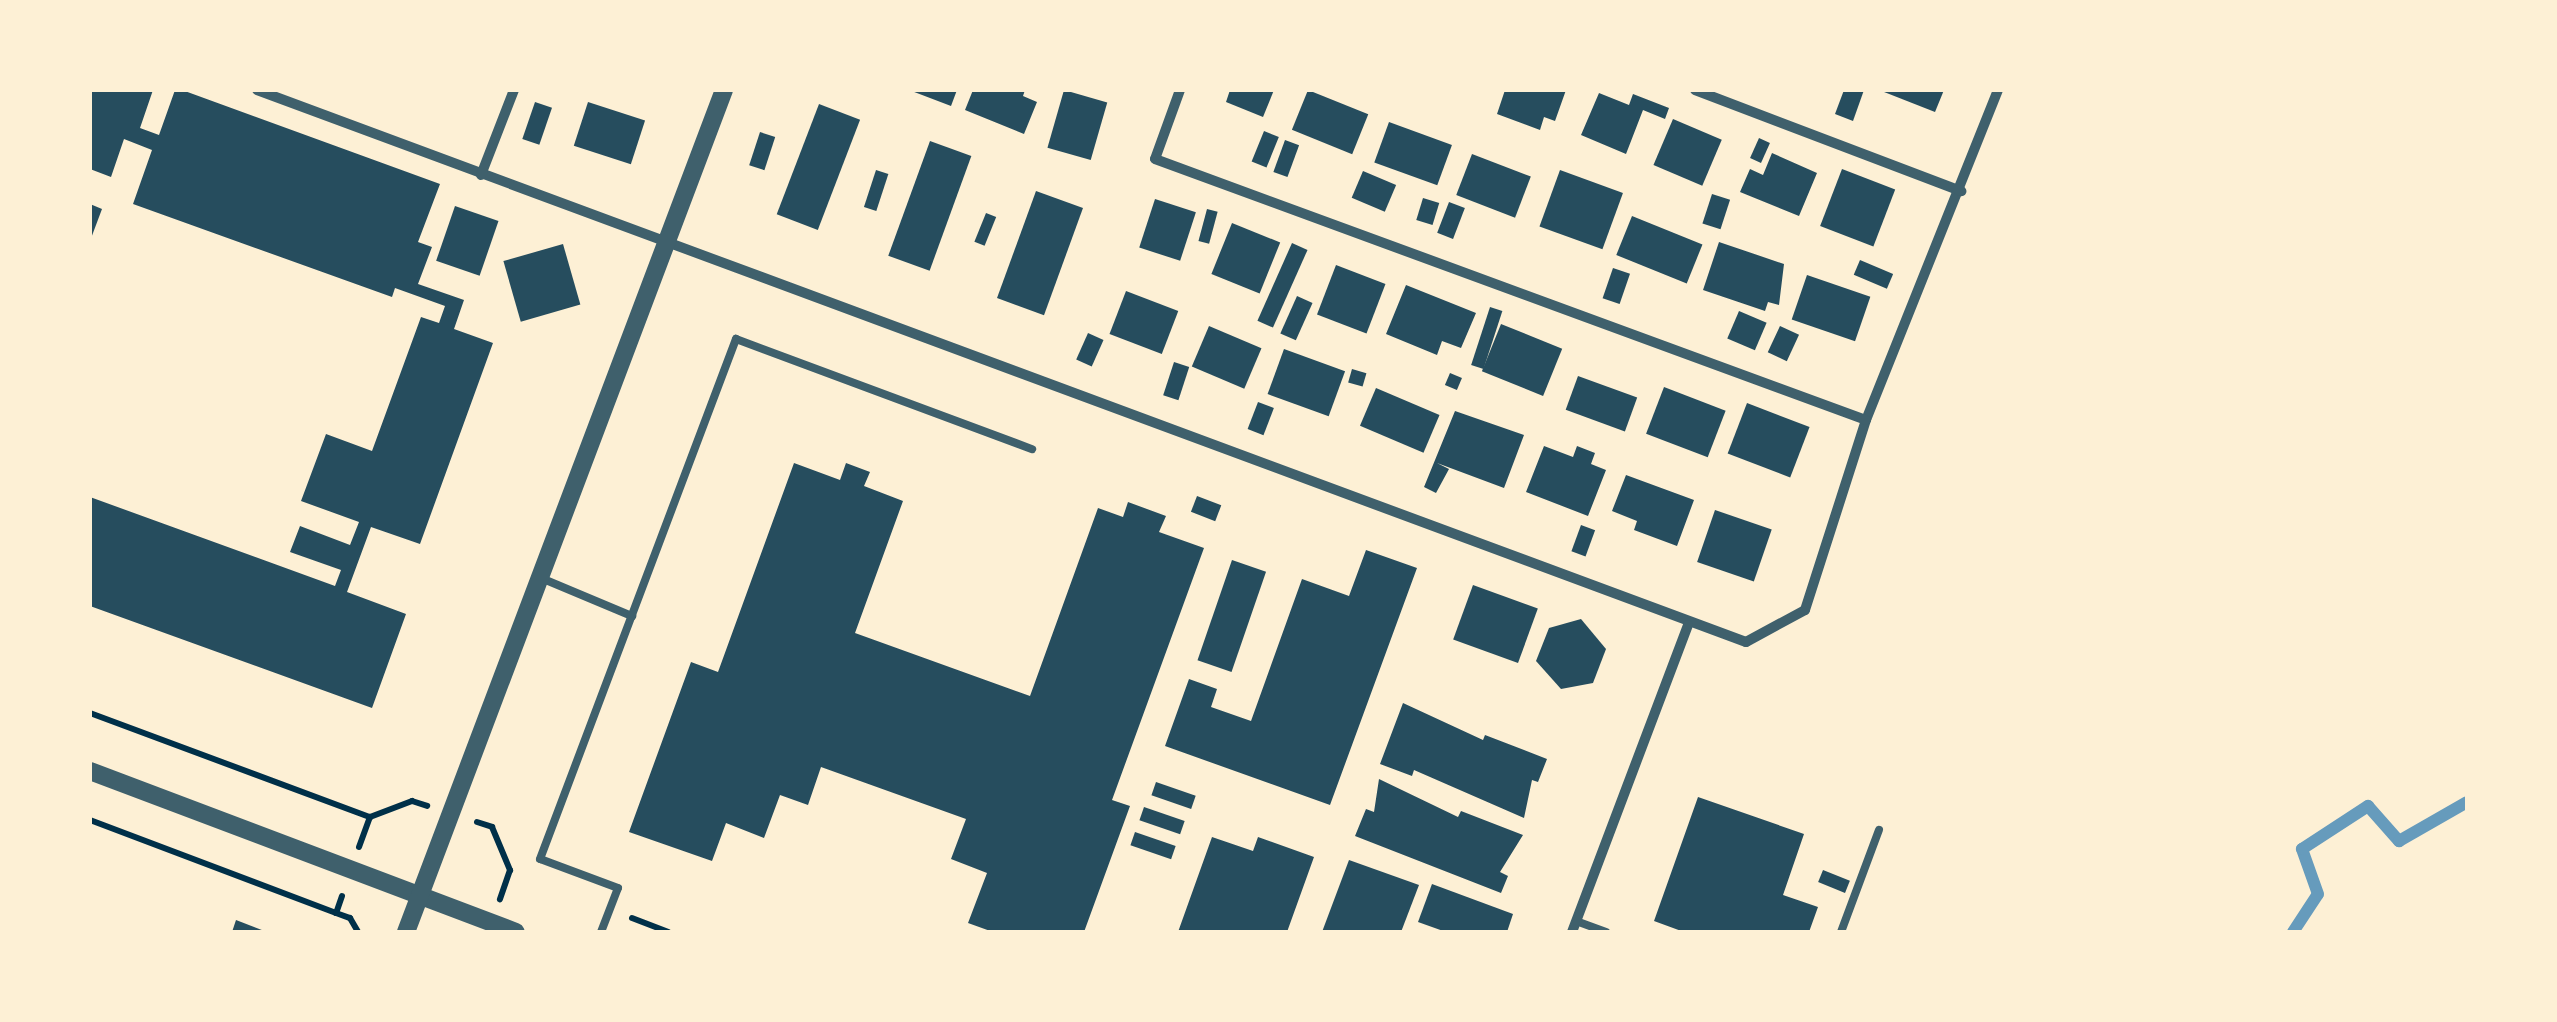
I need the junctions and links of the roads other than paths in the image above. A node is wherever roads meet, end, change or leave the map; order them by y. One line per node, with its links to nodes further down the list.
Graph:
1 (257, 90): 7 (street)
2 (514, 90): 7 (street)
3 (724, 90): 9 (street)
4 (1180, 90): 10 (street)
5 (1695, 90): 8 (street)
6 (1998, 90): 8 (street)
7 (481, 175): 9 (street)
8 (1961, 190): 10 (street)
9 (666, 242): 12 (street); 14 (street)
10 (1866, 420): 14 (street)
11 (1032, 449): 13 (lane)
12 (540, 578): 13 (lane); 17 (street)
13 (632, 616): 21 (lane)
14 (1688, 625): 18 (street)
15 (90, 770): 17 (street)
16 (1879, 830): 23 (lane)
17 (421, 898): 19 (street); 20 (street)
18 (1574, 927): 22 (lane)
19 (406, 932)
20 (516, 932)
21 (601, 932)
22 (1606, 932)
23 (1841, 932)

